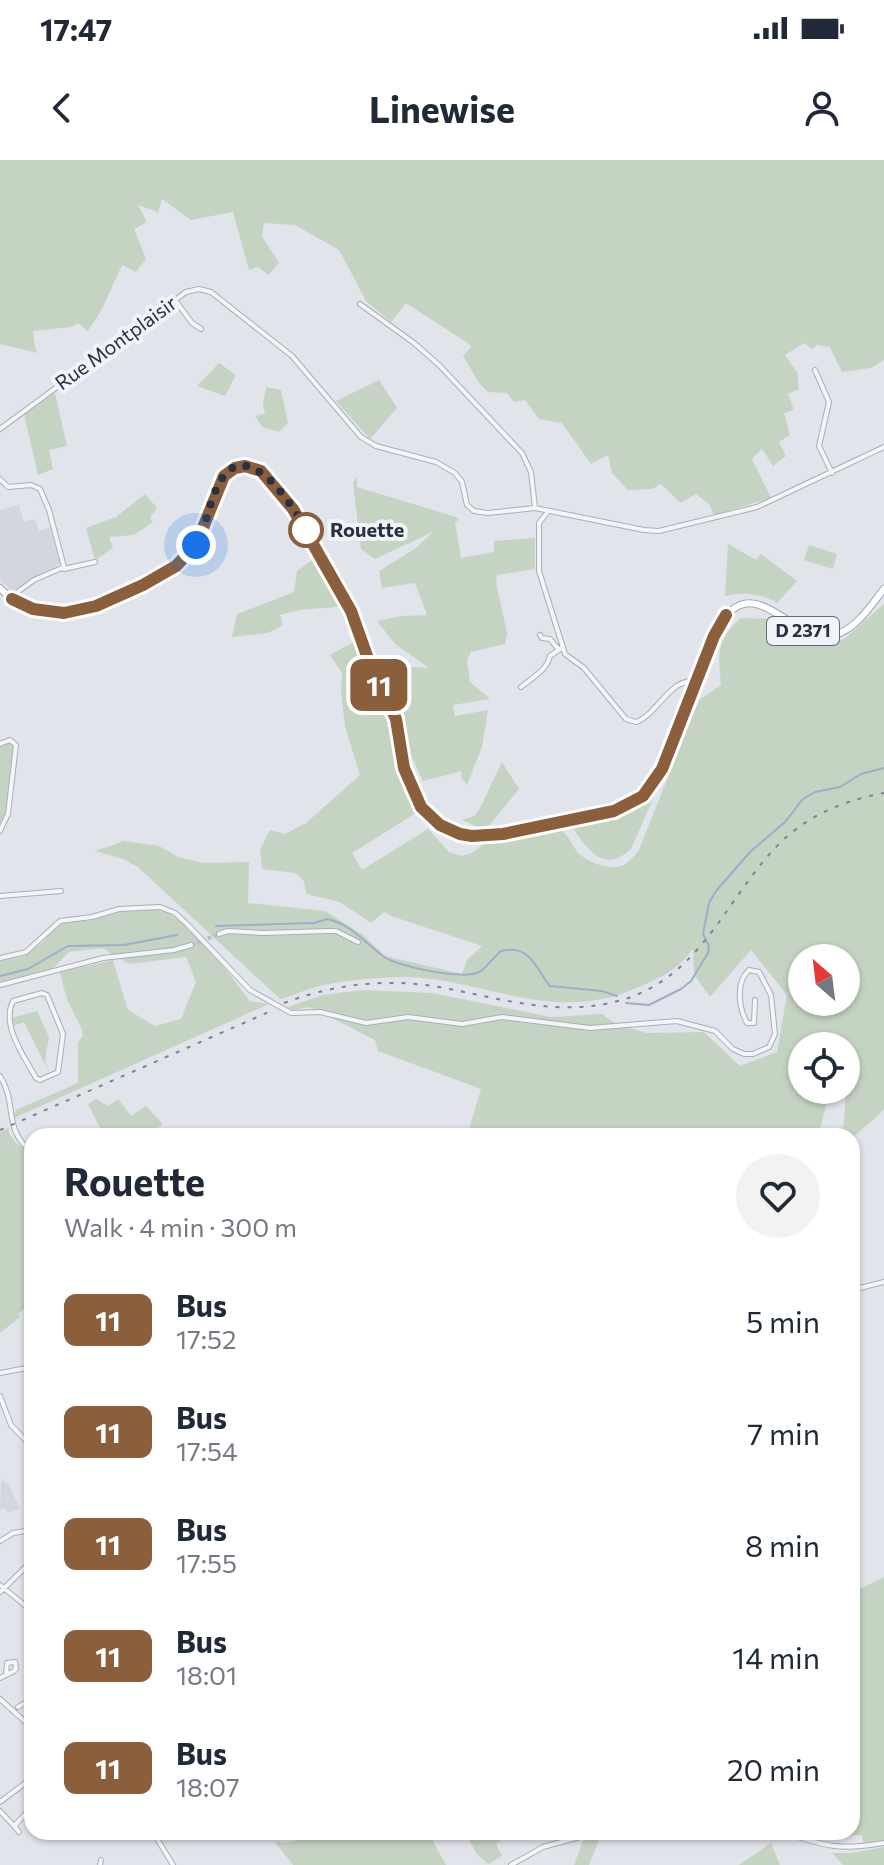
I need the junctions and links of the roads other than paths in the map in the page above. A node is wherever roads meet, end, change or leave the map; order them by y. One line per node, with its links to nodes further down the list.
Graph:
1 (175, 300): 3 (street); 5 (street, Rue Montplaisir); 9 (street, Rue Montplaisir)
2 (360, 304): 9 (street)
3 (201, 329)
4 (815, 370): 7 (street)
5 (0, 429)
6 (884, 447): 7 (street)
7 (832, 473): 10 (street)
8 (0, 479): 12 (street)
9 (534, 508): 10 (street)
10 (549, 512): 17 (street)
11 (95, 562): 12 (street)
12 (64, 569): 15 (street)
13 (0, 588): 15 (main road, D 2371)
14 (884, 591): 18 (main road, D 2371)
15 (11, 598): 18 (main road, D 2371)
16 (540, 635): 17 (street)
17 (561, 648): 18 (street); 19 (street)
18 (696, 682)
19 (521, 687)
20 (0, 744): 21 (street)
21 (0, 831)
22 (61, 891): 23 (street)
23 (0, 896)
24 (219, 934): 25 (street)
25 (358, 942)
26 (191, 945): 28 (street)
27 (0, 958): 29 (street)
28 (0, 985)
29 (755, 1000)
30 (10, 1025): 30 (street); 31 (street)
31 (0, 1029)
32 (0, 1076): 33 (street)
33 (24, 1146)
34 (884, 1282): 35 (street)
35 (860, 1288)
36 (24, 1368): 37 (street)
37 (0, 1373)
38 (0, 1396): 39 (street)
39 (24, 1439)
40 (24, 1531): 41 (street)
41 (0, 1541)
42 (24, 1568): 43 (street)
43 (1, 1588): 44 (street)
44 (24, 1605)
45 (1, 1700): 48 (street)
46 (24, 1704): 47 (street)
47 (18, 1707)
48 (24, 1721)
49 (24, 1784): 50 (street)
50 (0, 1802)
51 (0, 1811): 53 (street)
52 (24, 1815): 53 (street)
53 (14, 1826): 54 (street)
54 (19, 1832)
55 (158, 1840): 59 (street)
56 (569, 1840): 60 (street)
57 (806, 1840): 58 (street)
58 (884, 1843)
59 (173, 1865)
60 (511, 1865)

